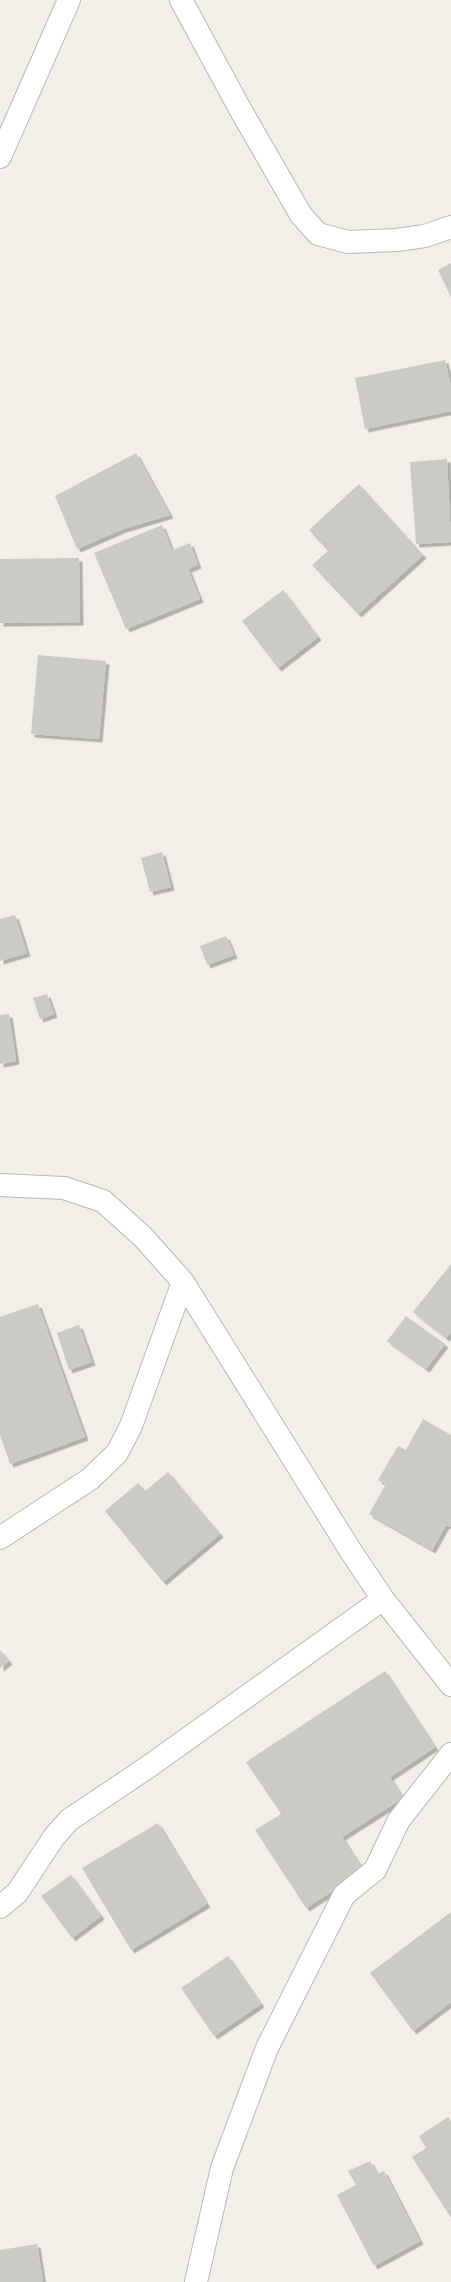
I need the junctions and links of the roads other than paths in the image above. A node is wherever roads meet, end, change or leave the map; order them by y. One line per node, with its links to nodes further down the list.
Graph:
1 (69, 0): 3 (street)
2 (181, 0): 4 (street)
3 (0, 157)
4 (451, 227)
5 (0, 1185): 6 (street)
6 (184, 1282): 7 (street); 8 (street)
7 (0, 1538)
8 (383, 1599): 9 (street); 11 (street)
9 (451, 1686)
10 (451, 1754): 12 (street)
11 (0, 1907)
12 (196, 2282)

